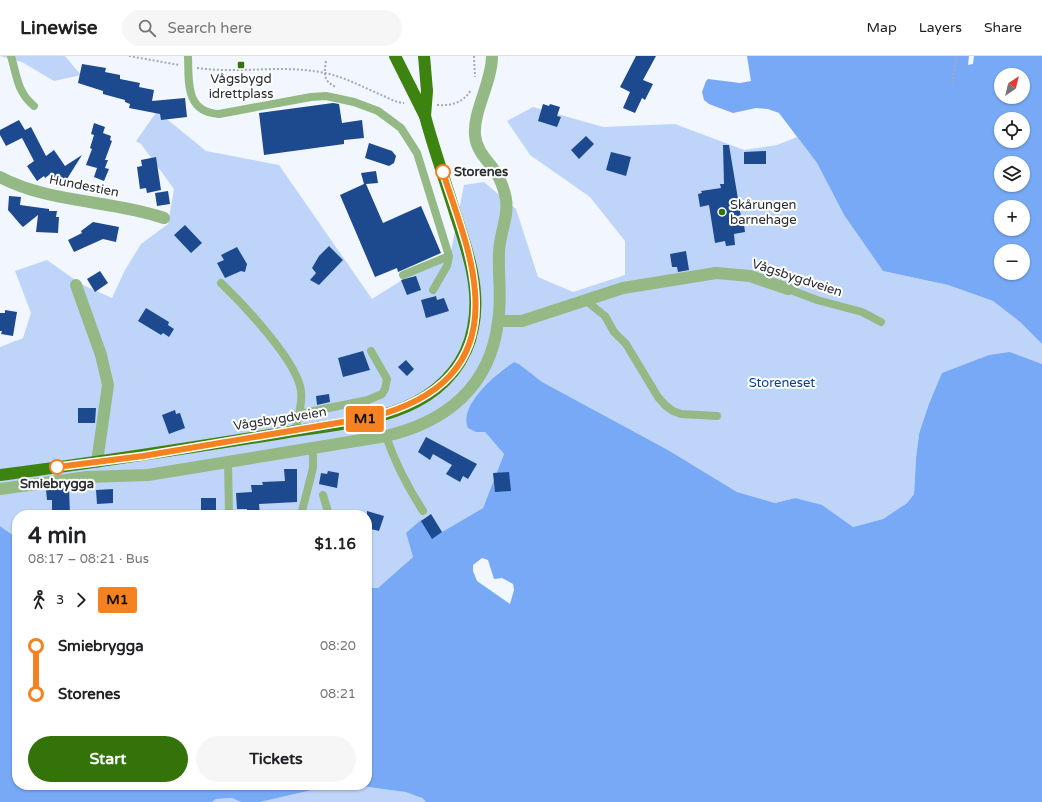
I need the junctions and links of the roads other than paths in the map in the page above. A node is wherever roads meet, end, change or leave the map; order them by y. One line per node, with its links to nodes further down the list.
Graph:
1 (11, 56): 6 (lane)
2 (188, 56): 10 (lane)
3 (395, 56): 7 (main road, Vågsbygdveien, bridge)
4 (424, 56): 7 (main road, Vågsbygdveien, bridge)
5 (492, 56): 17 (street)
6 (34, 106)
7 (425, 116): 22 (main road, Vågsbygdveien)
8 (0, 177): 9 (street, Hundestien)
9 (164, 218)
10 (449, 256): 11 (lane); 15 (lane)
11 (402, 275)
12 (222, 283): 20 (lane)
13 (76, 285): 26 (street)
14 (788, 289): 16 (street, Vågsbygdveien); 18 (lane, Vågsbygdveien)
15 (433, 290)
16 (585, 300): 17 (street, Vågsbygdveien); 21 (lane)
17 (499, 321): 23 (street)
18 (881, 322)
19 (371, 351): 20 (lane, Vågsbygdveien)
20 (299, 414): 22 (lane)
21 (717, 416)
22 (296, 430): 26 (main road, Vågsbygdveien)
23 (386, 436): 24 (street); 33 (lane)
24 (313, 447): 25 (street); 31 (lane)
25 (228, 461): 28 (street); 30 (lane)
26 (97, 462): 27 (main road, Vågsbygdveien)
27 (0, 475)
28 (0, 489)
29 (323, 495): 32 (lane)
30 (230, 510)
31 (302, 510)
32 (328, 510)
33 (423, 511)

